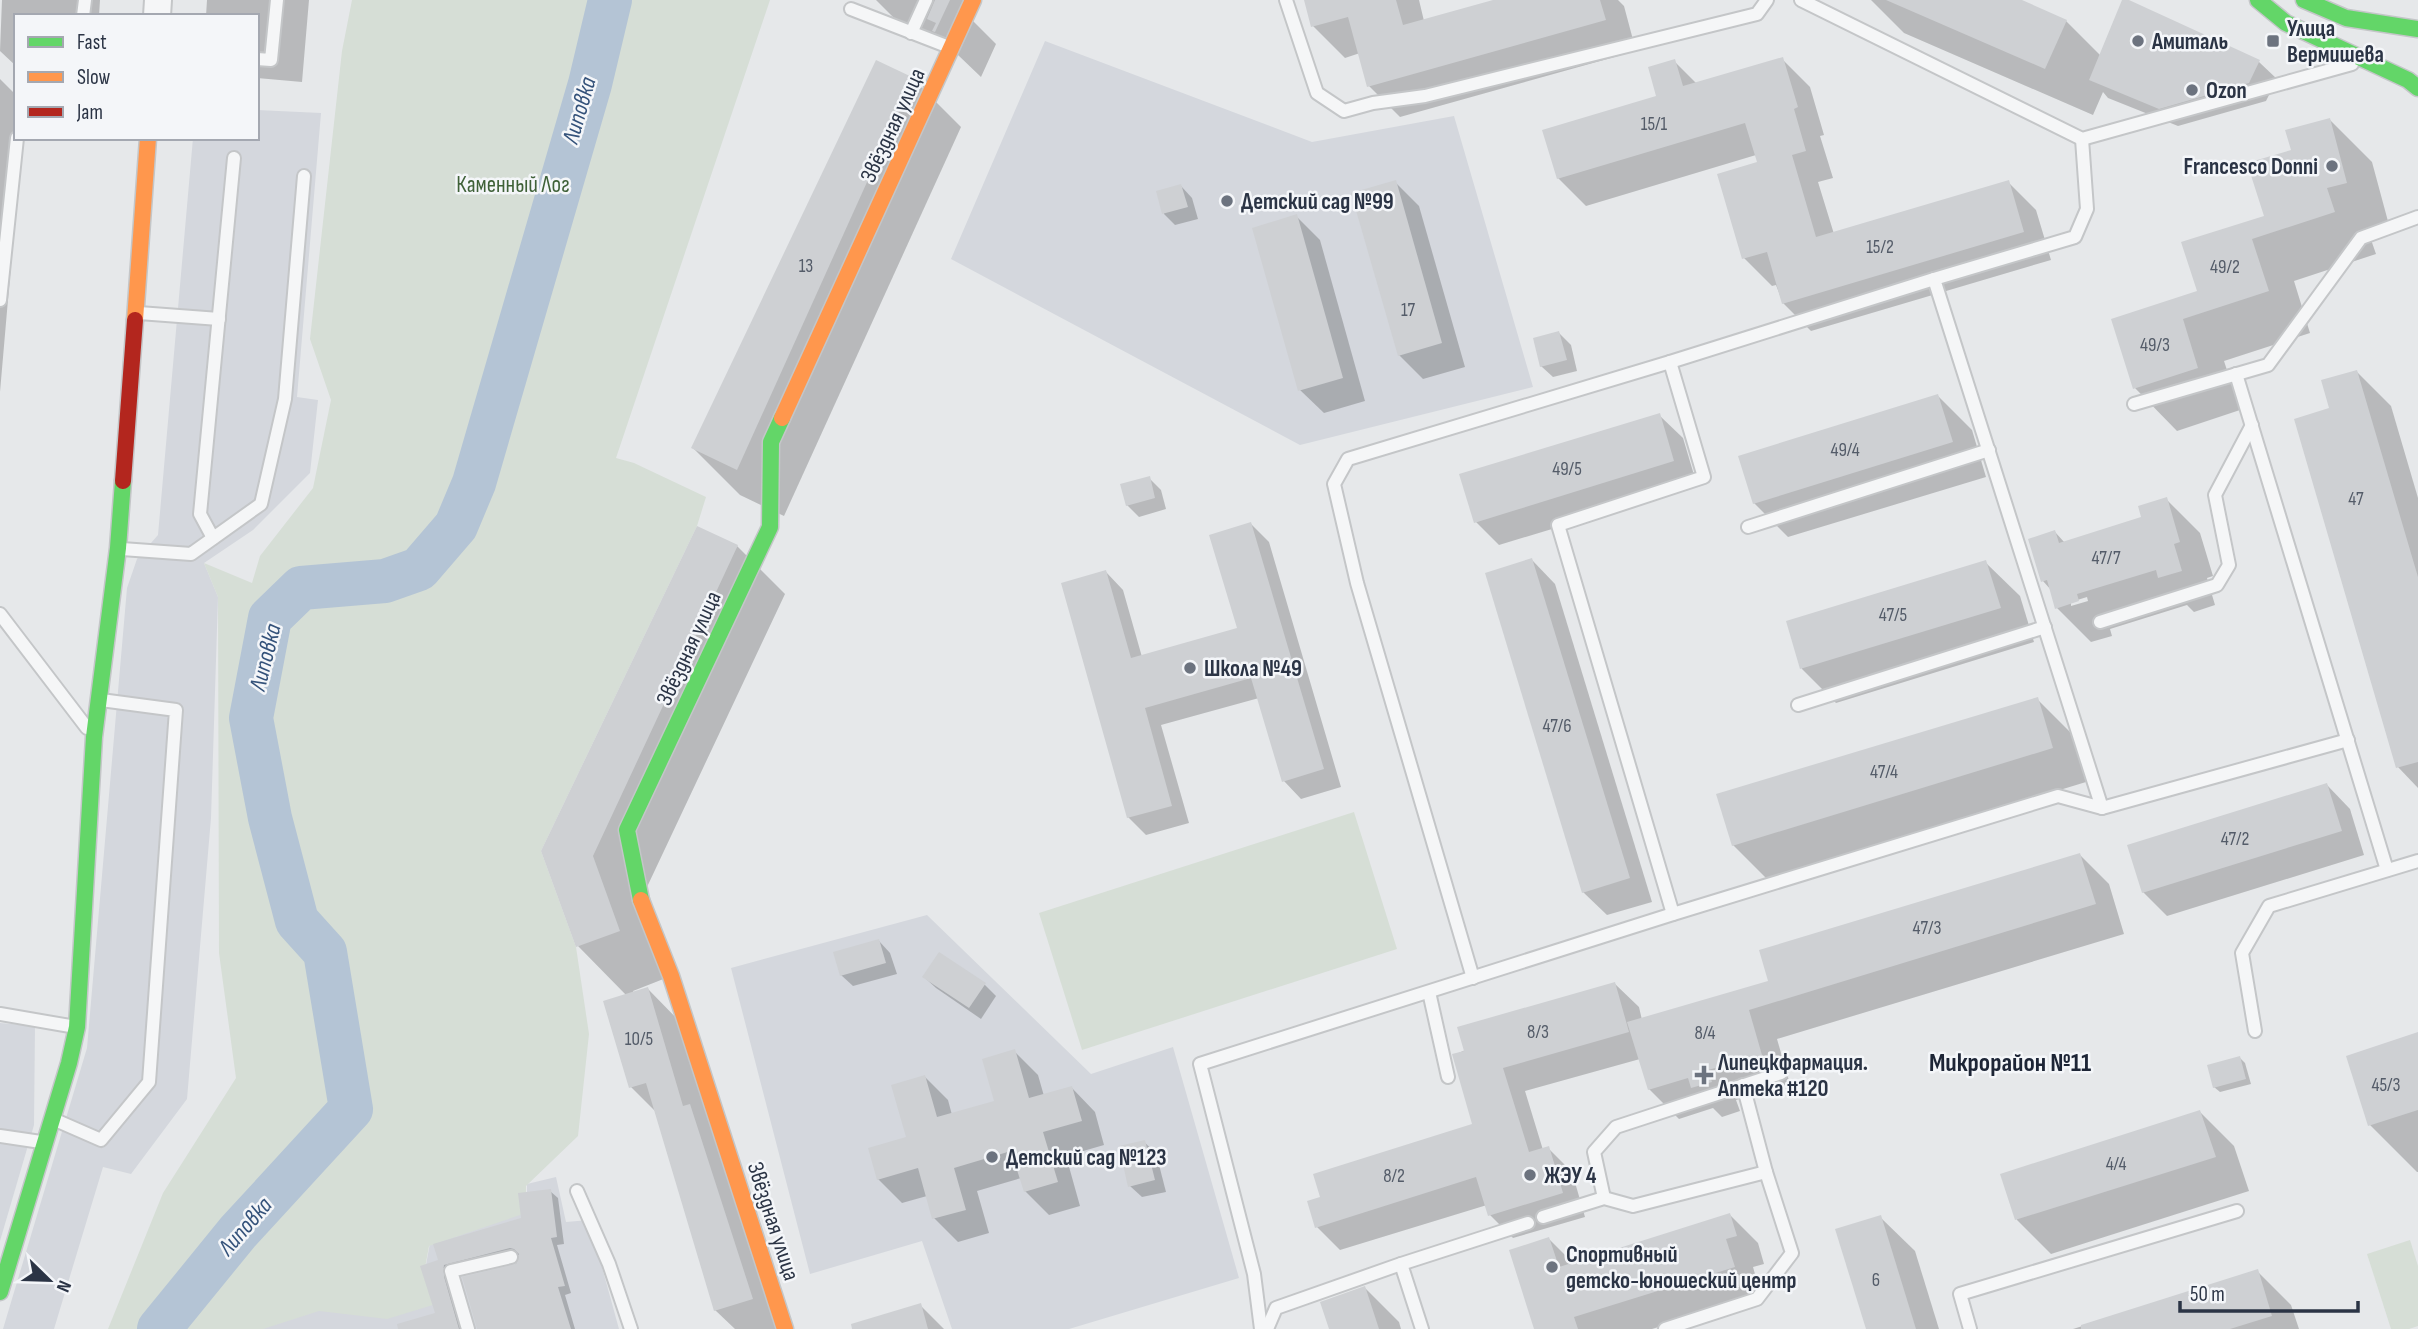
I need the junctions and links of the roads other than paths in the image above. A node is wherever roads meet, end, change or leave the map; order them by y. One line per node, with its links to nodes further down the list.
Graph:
1 (277, 0): 14 (lane)
2 (926, 0): 11 (lane)
3 (973, 0): 12 (street, Звёздная улица)
4 (1286, 0): 5 (lane)
5 (1767, 0)
6 (1801, 0): 17 (lane)
7 (2258, 0): 15 (street)
8 (2304, 0): 10 (street)
9 (851, 9): 11 (lane)
10 (2418, 29)
11 (911, 33): 12 (lane)
12 (952, 48): 68 (street, Звёздная улица)
13 (2392, 55): 15 (street)
14 (259, 59)
15 (2366, 61): 16 (street); 17 (lane)
16 (2418, 88)
17 (2082, 139): 23 (lane)
18 (17, 140): 24 (lane)
19 (148, 140): 25 (street)
20 (234, 158): 26 (lane)
21 (304, 176): 33 (lane)
22 (2418, 217): 28 (lane)
23 (1934, 279): 27 (lane); 31 (lane)
24 (0, 300)
25 (135, 313): 26 (lane); 34 (street)
26 (219, 319): 33 (lane)
27 (1670, 362): 45 (lane); 46 (lane)
28 (2236, 374): 29 (lane); 30 (lane)
29 (2134, 404)
30 (2252, 425): 36 (lane); 41 (lane)
31 (1989, 450): 32 (lane); 37 (lane)
32 (1748, 527)
33 (213, 538): 34 (lane)
34 (118, 548): 38 (street)
35 (0, 614): 40 (lane)
36 (2100, 622)
37 (2045, 626): 39 (lane); 42 (lane)
38 (97, 700): 40 (street); 54 (lane)
39 (1798, 705)
40 (94, 737): 49 (street)
41 (2348, 740): 42 (lane); 44 (lane)
42 (2102, 808): 45 (lane)
43 (2418, 861): 44 (lane)
44 (2387, 870): 50 (lane)
45 (1673, 914): 46 (lane)
46 (1473, 978): 47 (lane)
47 (1429, 992): 52 (lane); 69 (lane)
48 (0, 1014): 49 (lane)
49 (77, 1027): 54 (street)
50 (2255, 1031)
51 (1781, 1073): 53 (lane)
52 (1448, 1077)
53 (1743, 1085): 57 (lane); 59 (lane)
54 (52, 1119): 56 (street)
55 (0, 1136): 56 (lane)
56 (45, 1142): 65 (street)
57 (1766, 1172): 59 (lane); 72 (lane)
58 (578, 1191): 67 (lane)
59 (1604, 1198): 61 (lane)
60 (2237, 1211): 73 (lane)
61 (1543, 1217)
62 (1528, 1223): 64 (lane)
63 (511, 1257): 66 (lane)
64 (1401, 1264): 70 (lane); 71 (lane)
65 (0, 1289)
66 (468, 1329)
67 (631, 1329)
68 (785, 1329)
69 (1261, 1329)
70 (1266, 1329)
71 (1422, 1329)
72 (1665, 1329)
73 (1970, 1329)

